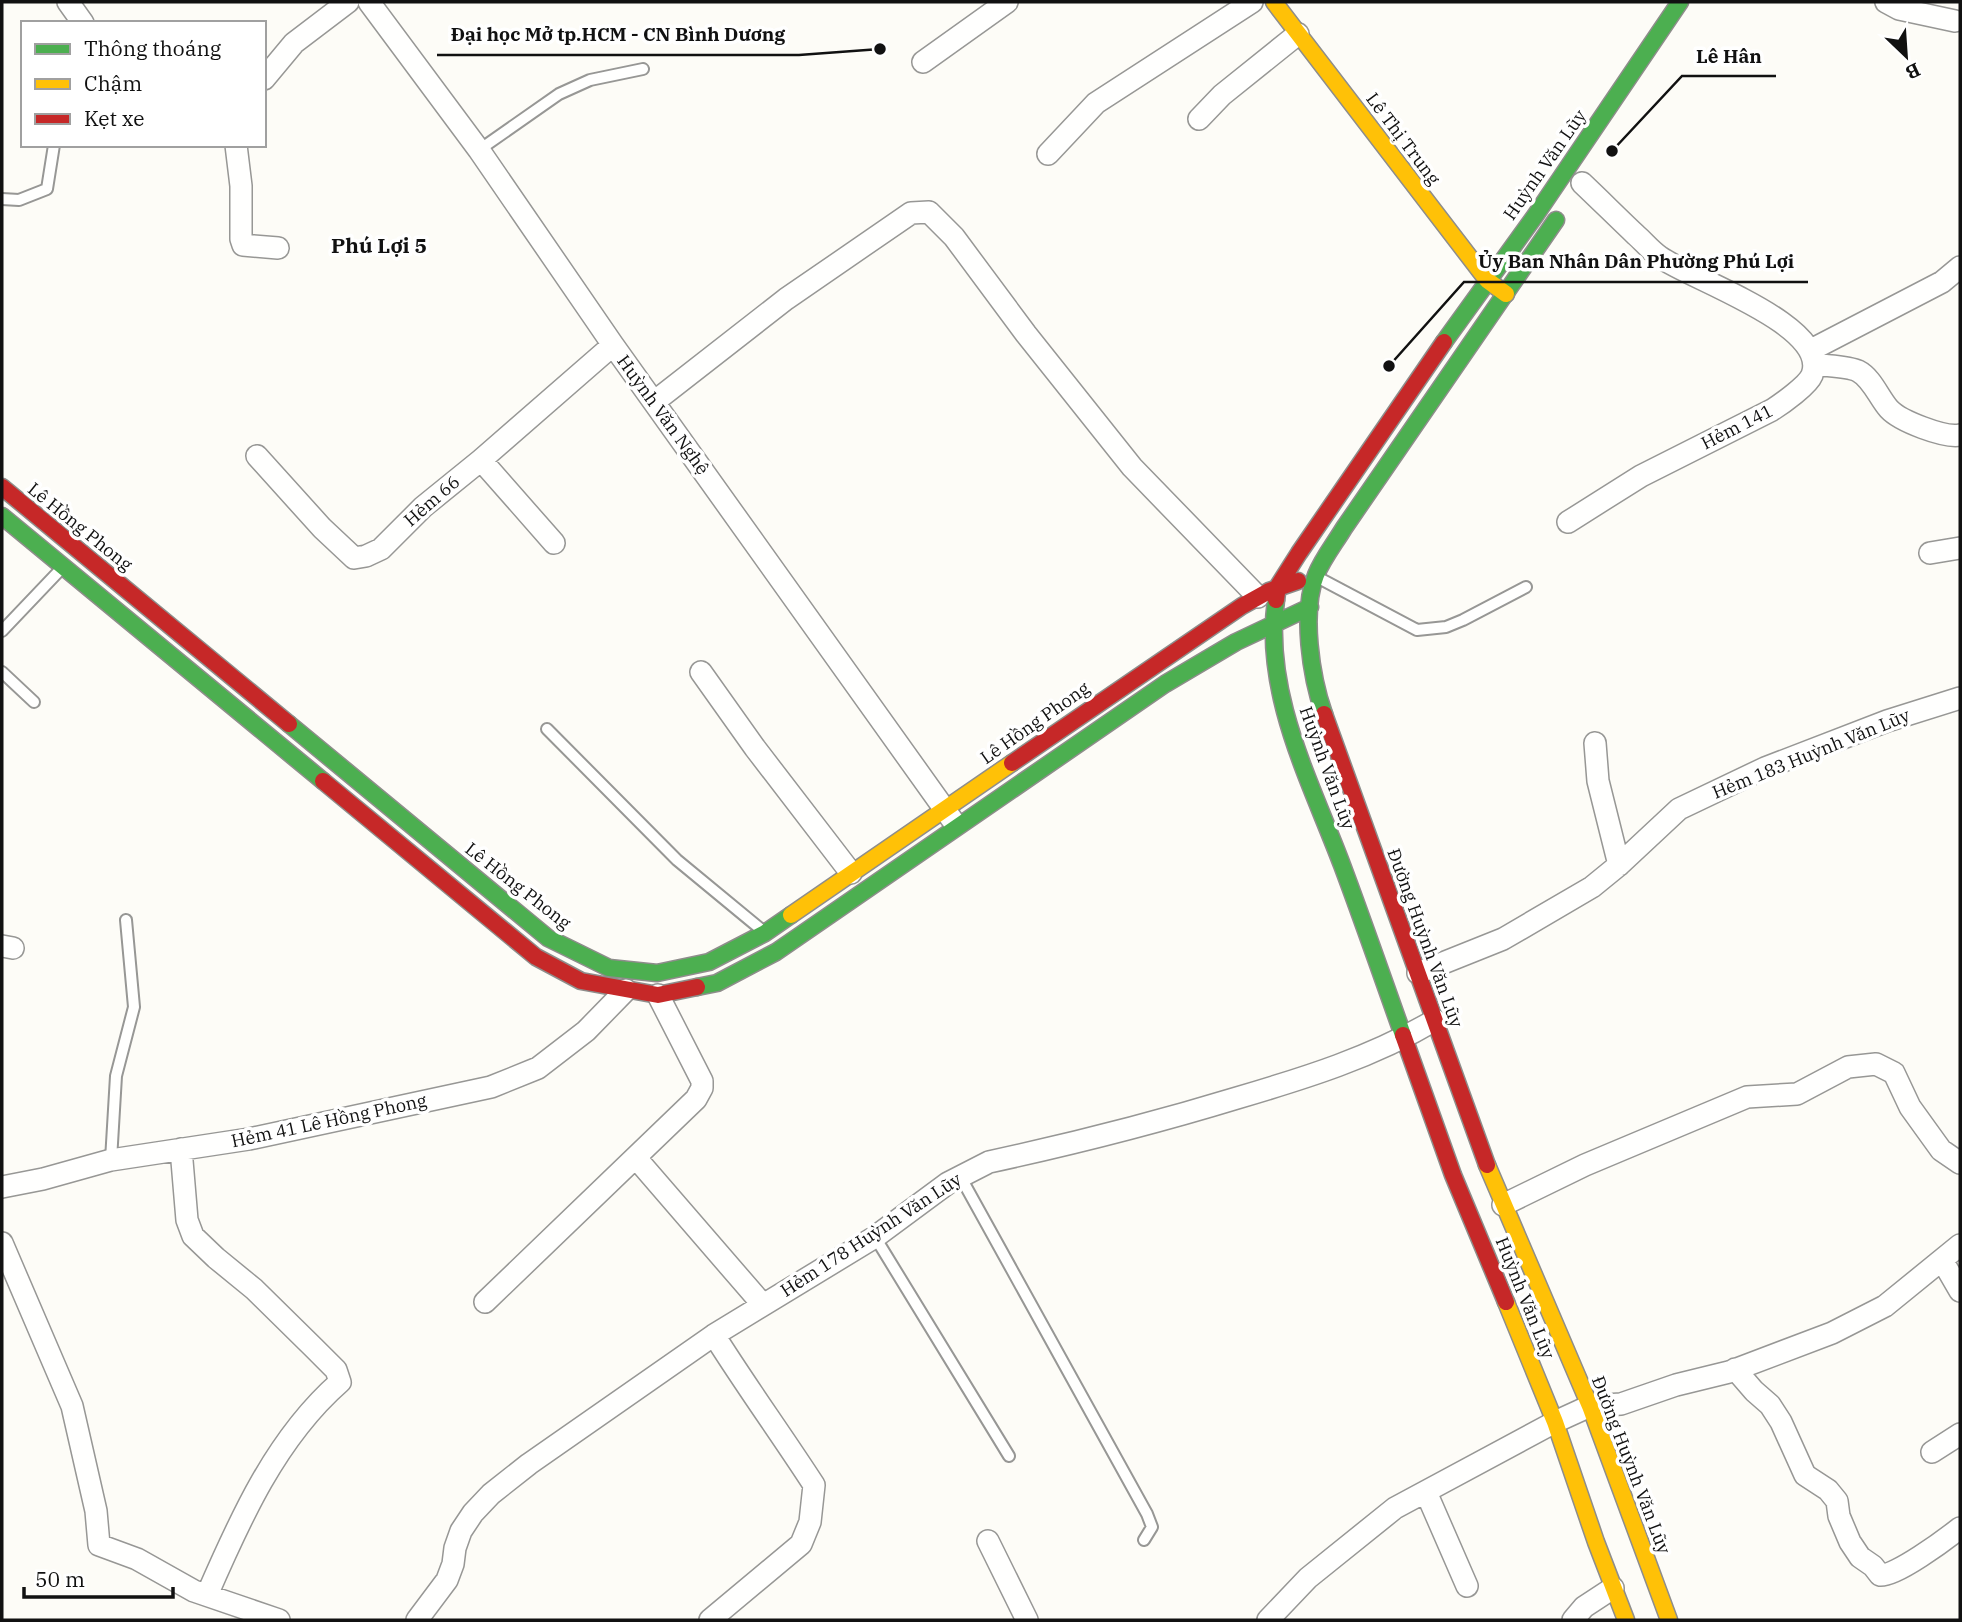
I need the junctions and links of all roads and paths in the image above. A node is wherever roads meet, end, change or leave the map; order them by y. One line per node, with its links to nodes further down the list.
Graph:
1 (68, 2): 9 (street)
2 (348, 2): 14 (street)
3 (369, 2): 18 (street, Huỳnh Văn Nghệ)
4 (1007, 2): 12 (street)
5 (1251, 2): 19 (street)
6 (1274, 2): 11 (street, Lê Thị Trung)
7 (1680, 2): 24 (street, Huỳnh Văn Lũy)
8 (1886, 2): 10 (street)
9 (82, 21)
10 (1955, 21)
11 (1298, 34): 15 (street); 24 (street, Lê Thị Trung)
12 (923, 62)
13 (643, 69): 18 (lane)
14 (266, 77)
15 (1199, 119)
16 (54, 147): 21 (lane)
17 (236, 147): 22 (street)
18 (479, 150): 26 (street, Huỳnh Văn Nghệ)
19 (1048, 154)
20 (1578, 189): 25 (street); 27 (street)
21 (2, 199)
22 (278, 248)
23 (1960, 267): 27 (street)
24 (1487, 280): 25 (street, Lê Thị Trung); 40 (street, Huỳnh Văn Lũy)
25 (1506, 294): 39 (street, Đường Huỳnh Văn Lũy)
26 (614, 345): 28 (street, Huỳnh Văn Nghệ); 31 (street, Hẻm 66)
27 (1812, 357): 29 (street); 34 (street, Hẻm 141)
28 (654, 402): 42 (street); 52 (street, Huỳnh Văn Nghệ)
29 (1960, 435)
30 (257, 456): 31 (street, Hẻm 66)
31 (481, 460): 35 (street)
32 (2, 487): 57 (street, Lê Hồng Phong)
33 (2, 516): 38 (street)
34 (1568, 522)
35 (554, 543)
36 (1960, 548): 37 (street)
37 (1930, 552)
38 (63, 567): 45 (lane); 59 (street)
39 (1316, 576): 40 (street, Lê Hồng Phong); 41 (lane); 43 (street, Đường Huỳnh Văn Lũy)
40 (1278, 586): 42 (street, Lê Hồng Phong); 44 (street, Huỳnh Văn Lũy)
41 (1526, 587)
42 (1258, 597): 52 (street, Lê Hồng Phong)
43 (1310, 607): 44 (street); 58 (street, Đường Huỳnh Văn Lũy)
44 (1273, 622): 53 (street); 62 (street, Huỳnh Văn Lũy)
45 (2, 631)
46 (2, 672): 49 (lane)
47 (701, 672): 55 (street)
48 (1960, 698): 54 (street, Hẻm 183 Huỳnh Văn Lũy)
49 (34, 702)
50 (547, 729): 57 (lane)
51 (1595, 743): 54 (street)
52 (945, 809): 53 (street, Huỳnh Văn Nghệ); 55 (street, Lê Hồng Phong)
53 (958, 827): 60 (street)
54 (1619, 866): 58 (street, Hẻm 183 Huỳnh Văn Lũy)
55 (851, 873): 57 (street, Lê Hồng Phong)
56 (126, 920): 65 (lane)
57 (765, 933)
58 (1418, 973): 61 (street, Đường Huỳnh Văn Lũy)
59 (626, 990): 60 (street); 63 (street, Hẻm 41 Lê Hồng Phong)
60 (658, 995): 64 (street)
61 (1435, 1020): 62 (street, Hẻm 178 Huỳnh Văn Lũy); 69 (street, Đường Huỳnh Văn Lũy)
62 (1403, 1039): 67 (street, Hẻm 178 Huỳnh Văn Lũy); 80 (street, Huỳnh Văn Lũy)
63 (181, 1149): 65 (street, Hẻm 41 Lê Hồng Phong); 90 (street)
64 (636, 1158): 75 (street); 76 (street)
65 (111, 1160): 68 (street, Hẻm 41 Lê Hồng Phong)
66 (1960, 1163): 69 (street)
67 (960, 1176): 70 (street, Hẻm 178 Huỳnh Văn Lũy); 86 (lane)
68 (2, 1187)
69 (1503, 1205): 79 (street, Đường Huỳnh Văn Lũy)
70 (875, 1237): 76 (street, Hẻm 178 Huỳnh Văn Lũy); 83 (lane)
71 (2, 1243): 90 (street)
72 (1960, 1245): 73 (street)
73 (1942, 1260): 74 (street); 78 (street)
74 (1960, 1291)
75 (485, 1302)
76 (763, 1305): 77 (street, Hẻm 178 Huỳnh Văn Lũy)
77 (714, 1335): 92 (street, Hẻm 178 Huỳnh Văn Lũy); 93 (street)
78 (1735, 1369): 79 (street); 85 (street)
79 (1590, 1406): 80 (street); 98 (street, Đường Huỳnh Văn Lũy)
80 (1555, 1422): 84 (street); 89 (street, Huỳnh Văn Lũy)
81 (1960, 1434): 82 (street)
82 (1932, 1452)
83 (1009, 1456)
84 (1426, 1492): 88 (street); 95 (street)
85 (1960, 1528)
86 (1144, 1540)
87 (988, 1541): 94 (street)
88 (1467, 1586)
89 (1613, 1588): 96 (street); 97 (street, Huỳnh Văn Lũy)
90 (207, 1595): 91 (street)
91 (279, 1620)
92 (417, 1620)
93 (710, 1620)
94 (1027, 1620)
95 (1268, 1620)
96 (1573, 1620)
97 (1626, 1620)
98 (1669, 1620)

